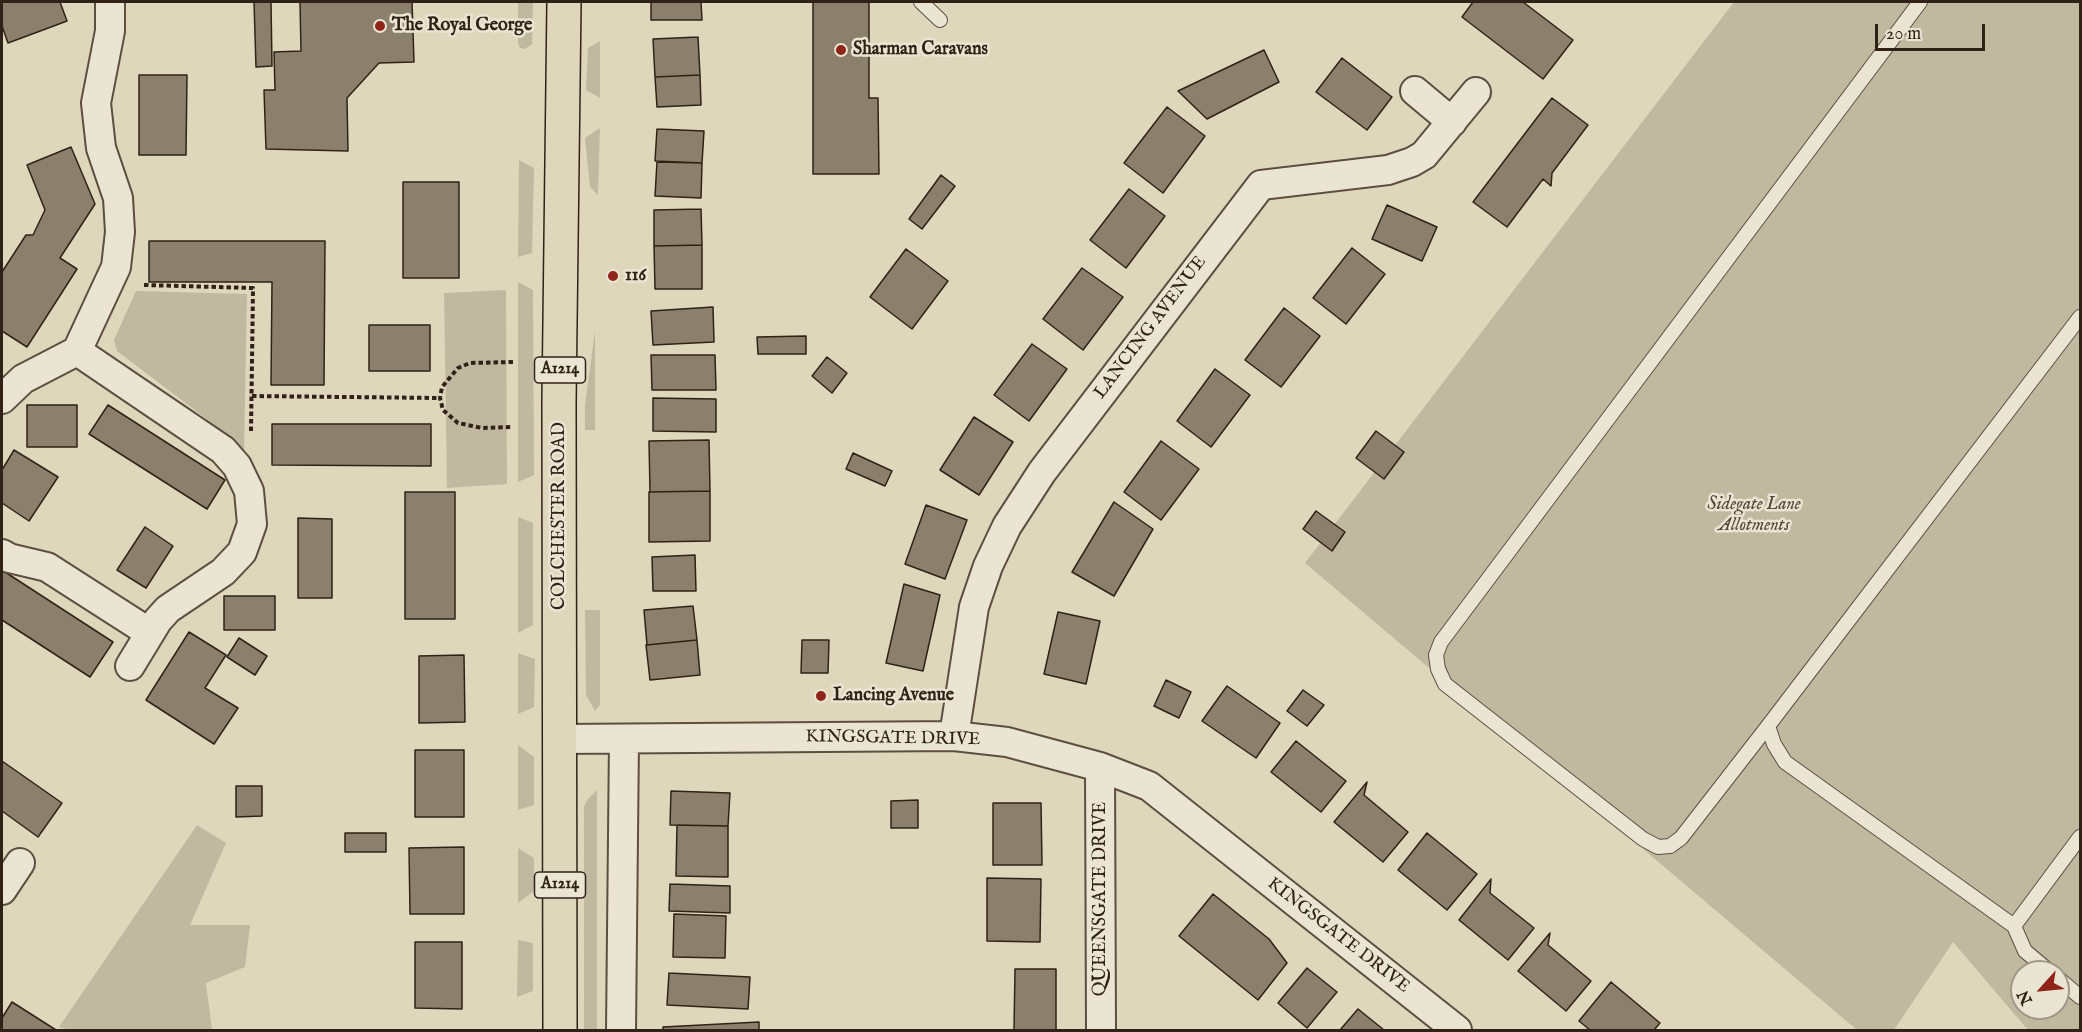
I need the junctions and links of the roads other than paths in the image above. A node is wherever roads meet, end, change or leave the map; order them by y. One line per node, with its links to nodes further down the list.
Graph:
1 (110, 2): 10 (street)
2 (564, 2): 17 (main road, COLCHESTER ROAD / A1214)
3 (921, 2): 5 (lane)
4 (1920, 2): 15 (lane)
5 (940, 20)
6 (1415, 91): 8 (street)
7 (1476, 92): 8 (street, LANCING AVENUE)
8 (1452, 122): 16 (street, LANCING AVENUE)
9 (2080, 317): 15 (lane)
10 (77, 351): 11 (street); 13 (street)
11 (2, 399)
12 (2, 554): 13 (street)
13 (150, 633): 14 (street)
14 (130, 666)
15 (1768, 726): 23 (lane)
16 (954, 736): 18 (street, KINGSGATE DRIVE); 19 (street, KINGSGATE DRIVE)
17 (561, 739): 18 (street, KINGSGATE DRIVE); 25 (main road, COLCHESTER ROAD / A1214)
18 (624, 739): 26 (street)
19 (1100, 767): 27 (street, QUEENSGATE DRIVE); 28 (street, KINGSGATE DRIVE)
20 (2080, 837): 23 (lane)
21 (20, 863): 22 (street)
22 (2, 890)
23 (2014, 926): 24 (lane)
24 (2036, 960)
25 (560, 1030)
26 (621, 1030)
27 (1101, 1030)
28 (1457, 1030)

